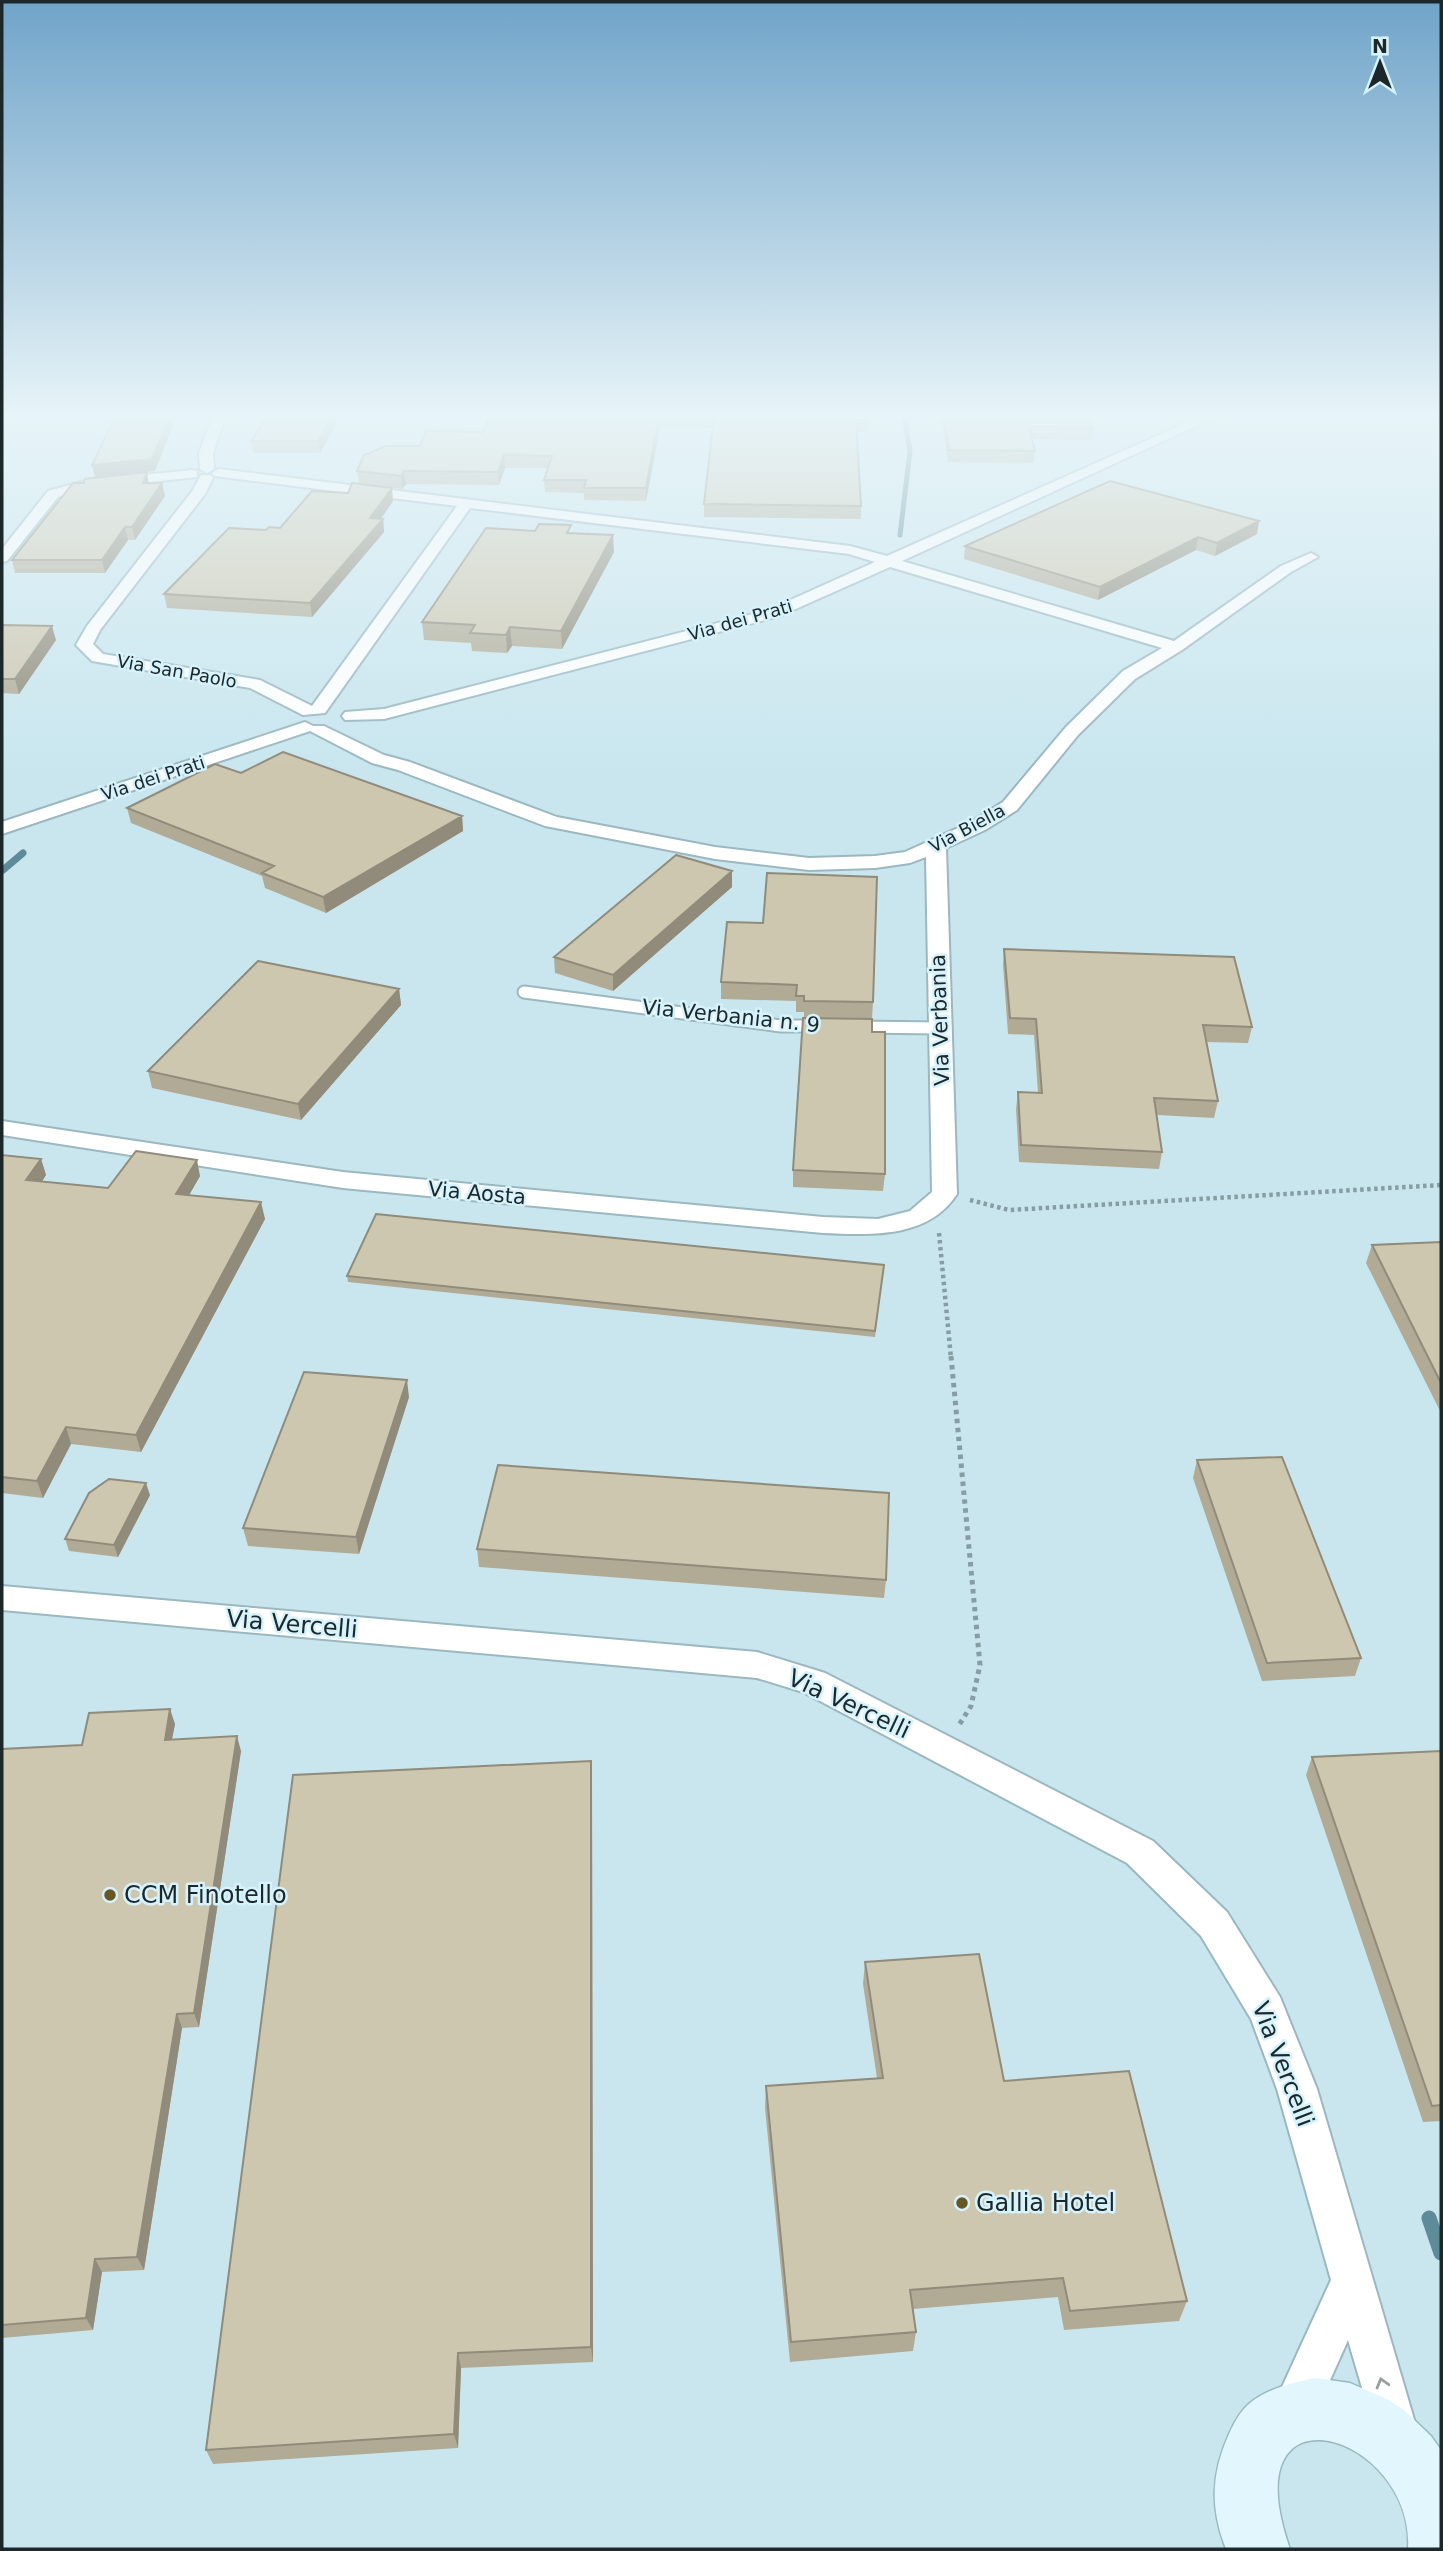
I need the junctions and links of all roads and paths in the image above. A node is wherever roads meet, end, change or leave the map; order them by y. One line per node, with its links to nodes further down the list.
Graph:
1 (24, 530): 7 (street)
2 (170, 530): 11 (street, Via San Paolo)
3 (447, 530): 11 (street)
4 (682, 530): 8 (street)
5 (956, 530): 8 (street, Via dei Prati)
6 (1311, 557): 9 (street, Via Biella)
7 (2, 558)
8 (884, 562): 9 (street); 10 (street, Via dei Prati)
9 (1176, 647): 14 (street, Via Biella)
10 (351, 718): 11 (street); 12 (street, Via Biella)
11 (313, 719): 12 (street, Via Biella); 13 (street, Via dei Prati)
12 (404, 766): 14 (street, Via Biella)
13 (2, 828)
14 (936, 846): 18 (street, Via Verbania)
15 (524, 992): 16 (lane, Via Verbania n. 9)
16 (834, 1027)
17 (847, 1027): 18 (lane, Via Verbania n. 9)
18 (940, 1028): 21 (street, Via Verbania)
19 (2, 1129): 22 (street, Via Aosta)
20 (1441, 1185): 21 (path)
21 (945, 1194): 22 (street, Via Aosta)
22 (919, 1217): 24 (path)
23 (2, 1598): 24 (street, Via Vercelli)
24 (943, 1749): 25 (street, Via Vercelli)
25 (1352, 2282): 26 (street); 27 (street, Via Vercelli, one-way to 25)
26 (1291, 2414): 27 (main road); 29 (main road)
27 (1401, 2448): 28 (main road)
28 (1439, 2524)
29 (1248, 2544)

